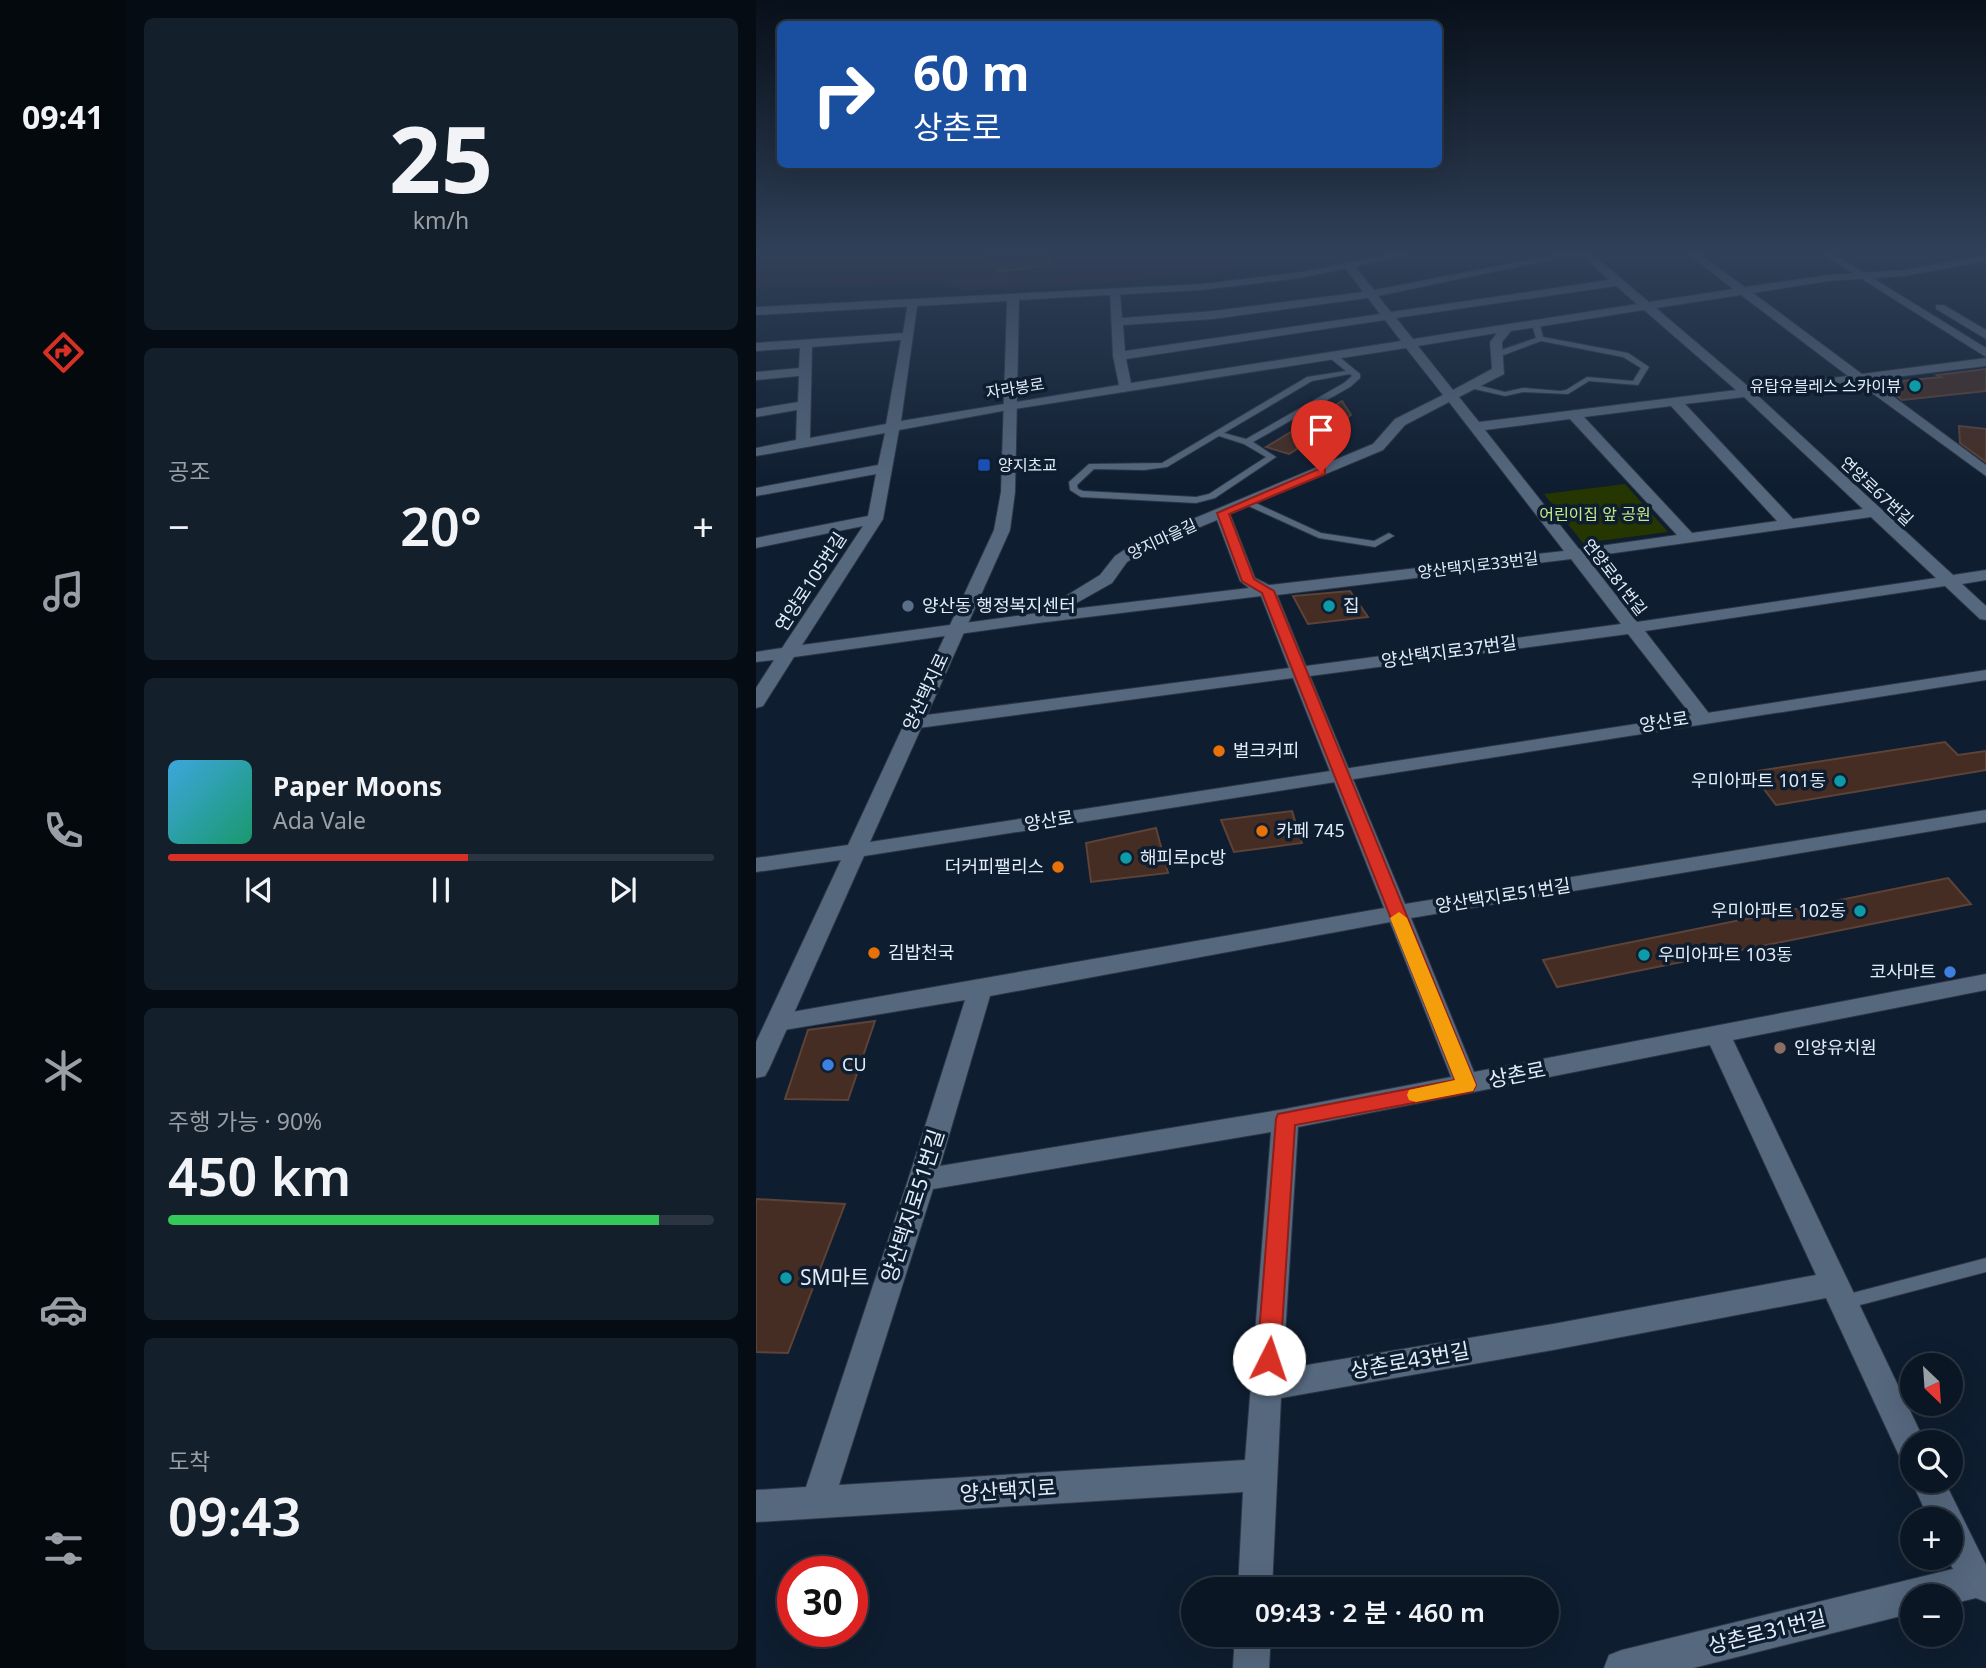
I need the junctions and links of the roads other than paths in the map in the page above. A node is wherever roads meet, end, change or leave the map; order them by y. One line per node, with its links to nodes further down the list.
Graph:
1 (907, 332): 12 (street, 연양로105번길)
2 (1011, 332): 32 (street, 양산택지로)
3 (1118, 332): 19 (street)
4 (1290, 332): 19 (street)
5 (1401, 332): 15 (street, 연양로81번길)
6 (1494, 332): 15 (street, 자라봉로)
7 (1504, 332): 18 (street)
8 (1538, 332): 13 (lane)
9 (1676, 332): 28 (street, 연양로67번길)
10 (1798, 332): 25 (street)
11 (1952, 332): 17 (street)
12 (906, 336): 14 (street); 35 (street, 연양로105번길)
13 (1540, 339): 18 (lane); 26 (lane)
14 (807, 343): 16 (street); 22 (street)
15 (1411, 344): 20 (street, 자라봉로); 29 (street, 연양로81번길)
16 (756, 347)
17 (1986, 353)
18 (1498, 354): 26 (street, 양지마을길)
19 (1119, 356): 27 (street)
20 (1334, 357): 23 (lane); 27 (street, 자라봉로)
21 (1986, 362): 25 (street)
22 (806, 372): 24 (street); 31 (street)
23 (1351, 372): 37 (lane); 39 (lane)
24 (756, 376)
25 (1859, 378): 28 (street); 42 (street)
26 (1473, 386): 29 (street, 양지마을길)
27 (1126, 388): 32 (street, 자라봉로)
28 (1745, 391): 30 (street); 45 (street, 연양로67번길)
29 (1451, 396): 36 (street, 연양로81번길); 44 (street, 양지마을길)
30 (1674, 401): 34 (street); 48 (street)
31 (804, 405): 33 (street); 38 (street)
32 (1008, 406): 35 (street, 자라봉로); 59 (street, 양산택지로)
33 (756, 413)
34 (1573, 414): 36 (street); 50 (street)
35 (893, 426): 38 (street, 자라봉로); 41 (street, 연양로105번길)
36 (1475, 427): 52 (street, 연양로81번길)
37 (1216, 433): 39 (lane); 39 (lane)
38 (803, 442): 40 (street, 자라봉로)
39 (1247, 442)
40 (756, 452)
41 (883, 468): 43 (street); 47 (street, 연양로105번길)
42 (1986, 472)
43 (756, 492)
44 (1247, 502): 46 (street, 양지마을길); 49 (lane)
45 (1873, 512): 48 (street, 양산택지로33번길); 54 (street, 연양로67번길)
46 (1222, 513): 55 (street); 57 (street, 양지마을길)
47 (874, 519): 51 (street, 연양로105번길); 60 (street, 연양로105번길)
48 (1788, 524): 50 (street, 양산택지로33번길)
49 (1389, 536)
50 (1688, 538): 52 (street, 양산택지로33번길)
51 (759, 543)
52 (1575, 554): 55 (street, 양산택지로33번길); 58 (street, 연양로81번길)
53 (1986, 575): 54 (street, 양산택지로37번길)
54 (1948, 580): 56 (street, 연양로67번길); 58 (street, 양산택지로37번길)
55 (1267, 591): 57 (street, 양산택지로33번길); 62 (street)
56 (1986, 615)
57 (1038, 618): 59 (street, 양산택지로33번길)
58 (1633, 628): 62 (street, 양산택지로37번길); 65 (street, 연양로81번길)
59 (956, 631): 60 (street, 양산택지로33번길); 66 (street, 양산택지로)
60 (789, 653): 61 (street, 양산택지로33번길); 64 (street, 연양로105번길)
61 (756, 657)
62 (1300, 672): 66 (street, 양산택지로37번길); 67 (street)
63 (1986, 675): 65 (street, 양산로)
64 (756, 702)
65 (1702, 716): 67 (street, 양산로)
66 (911, 723): 69 (street, 양산택지로)
67 (1342, 776): 69 (street, 양산로); 71 (street)
68 (1986, 816): 71 (street, 양산택지로51번길)
69 (857, 851): 70 (street, 양산로); 74 (street, 양산택지로)
70 (756, 865)
71 (1397, 913): 73 (street, 양산택지로51번길); 77 (street)
72 (1986, 982): 75 (street, 상촌로)
73 (980, 989): 74 (street, 양산택지로51번길); 79 (street, 양산택지로51번길)
74 (778, 1022): 76 (street, 양산택지로)
75 (1717, 1035): 77 (street, 상촌로); 81 (street)
76 (756, 1069)
77 (1467, 1085): 78 (street, 상촌로)
78 (1285, 1119): 79 (street, 상촌로); 82 (street)
79 (922, 1180): 85 (street, 양산택지로51번길)
80 (1986, 1265): 81 (lane)
81 (1837, 1293): 82 (street, 상촌로43번길); 83 (street)
82 (1267, 1386): 84 (street)
83 (1903, 1430)
84 (1260, 1475): 85 (street, 양산택지로); 88 (street)
85 (817, 1503): 86 (street, 양산택지로)
86 (756, 1506)
87 (1963, 1552): 89 (street, 상촌로31번길)
88 (1256, 1577)
89 (1981, 1583): 90 (street, 상촌로31번길)
90 (1963, 1586)
91 (1900, 1599): 94 (street, 상촌로31번길)
92 (1252, 1647): 93 (street)
93 (1251, 1668)
94 (1622, 1668)

